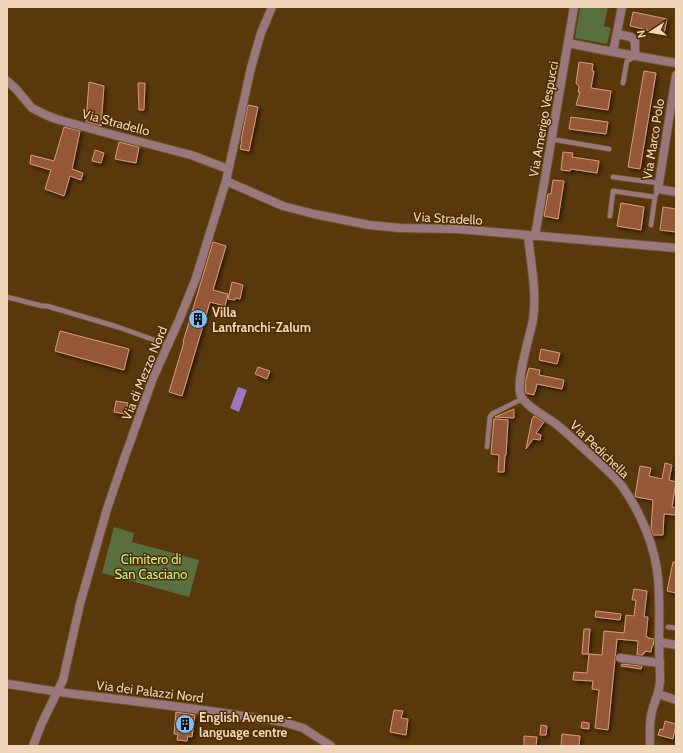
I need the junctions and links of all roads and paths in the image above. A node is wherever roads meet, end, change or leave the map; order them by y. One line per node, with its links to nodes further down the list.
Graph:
1 (272, 7): 14 (street, Via di Mezzo Nord)
2 (574, 7): 5 (street, Via Amerigo Vespucci)
3 (622, 7): 4 (street)
4 (617, 34): 6 (street); 7 (street)
5 (568, 43): 6 (street); 12 (street, Via Amerigo Vespucci)
6 (613, 52): 7 (street)
7 (634, 56): 8 (street); 11 (lane)
8 (676, 63)
9 (676, 75): 17 (street, Via Marco Polo)
10 (7, 82): 14 (street, Via Stradello)
11 (623, 82)
12 (551, 139): 13 (lane); 21 (street, Via Amerigo Vespucci)
13 (609, 149)
14 (228, 169): 16 (street, Via di Mezzo Nord)
15 (613, 177): 17 (lane)
16 (226, 181): 21 (street, Via Stradello); 24 (street, Via di Mezzo Nord)
17 (657, 190): 18 (street, Via Marco Polo); 19 (lane); 20 (lane)
18 (676, 192)
19 (610, 216)
20 (651, 225)
21 (531, 236): 22 (street, Via Stradello); 25 (street)
22 (676, 248)
23 (7, 297): 24 (lane)
24 (168, 345): 34 (street, Via di Mezzo Nord)
25 (522, 399): 26 (lane); 29 (street, Via Pedichella)
26 (487, 447)
27 (668, 627): 28 (lane)
28 (676, 628)
29 (659, 642): 30 (street); 32 (street, Via Pedichella)
30 (676, 645)
31 (620, 658): 32 (street)
32 (660, 663): 35 (street, Via Pedichella)
33 (7, 684): 34 (street, Via dei Palazzi Nord)
34 (58, 692): 37 (street, Via di Mezzo Nord); 38 (street, Via dei Palazzi Nord)
35 (658, 694): 36 (street); 39 (street)
36 (676, 700)
37 (32, 746)
38 (331, 746)
39 (650, 746)

